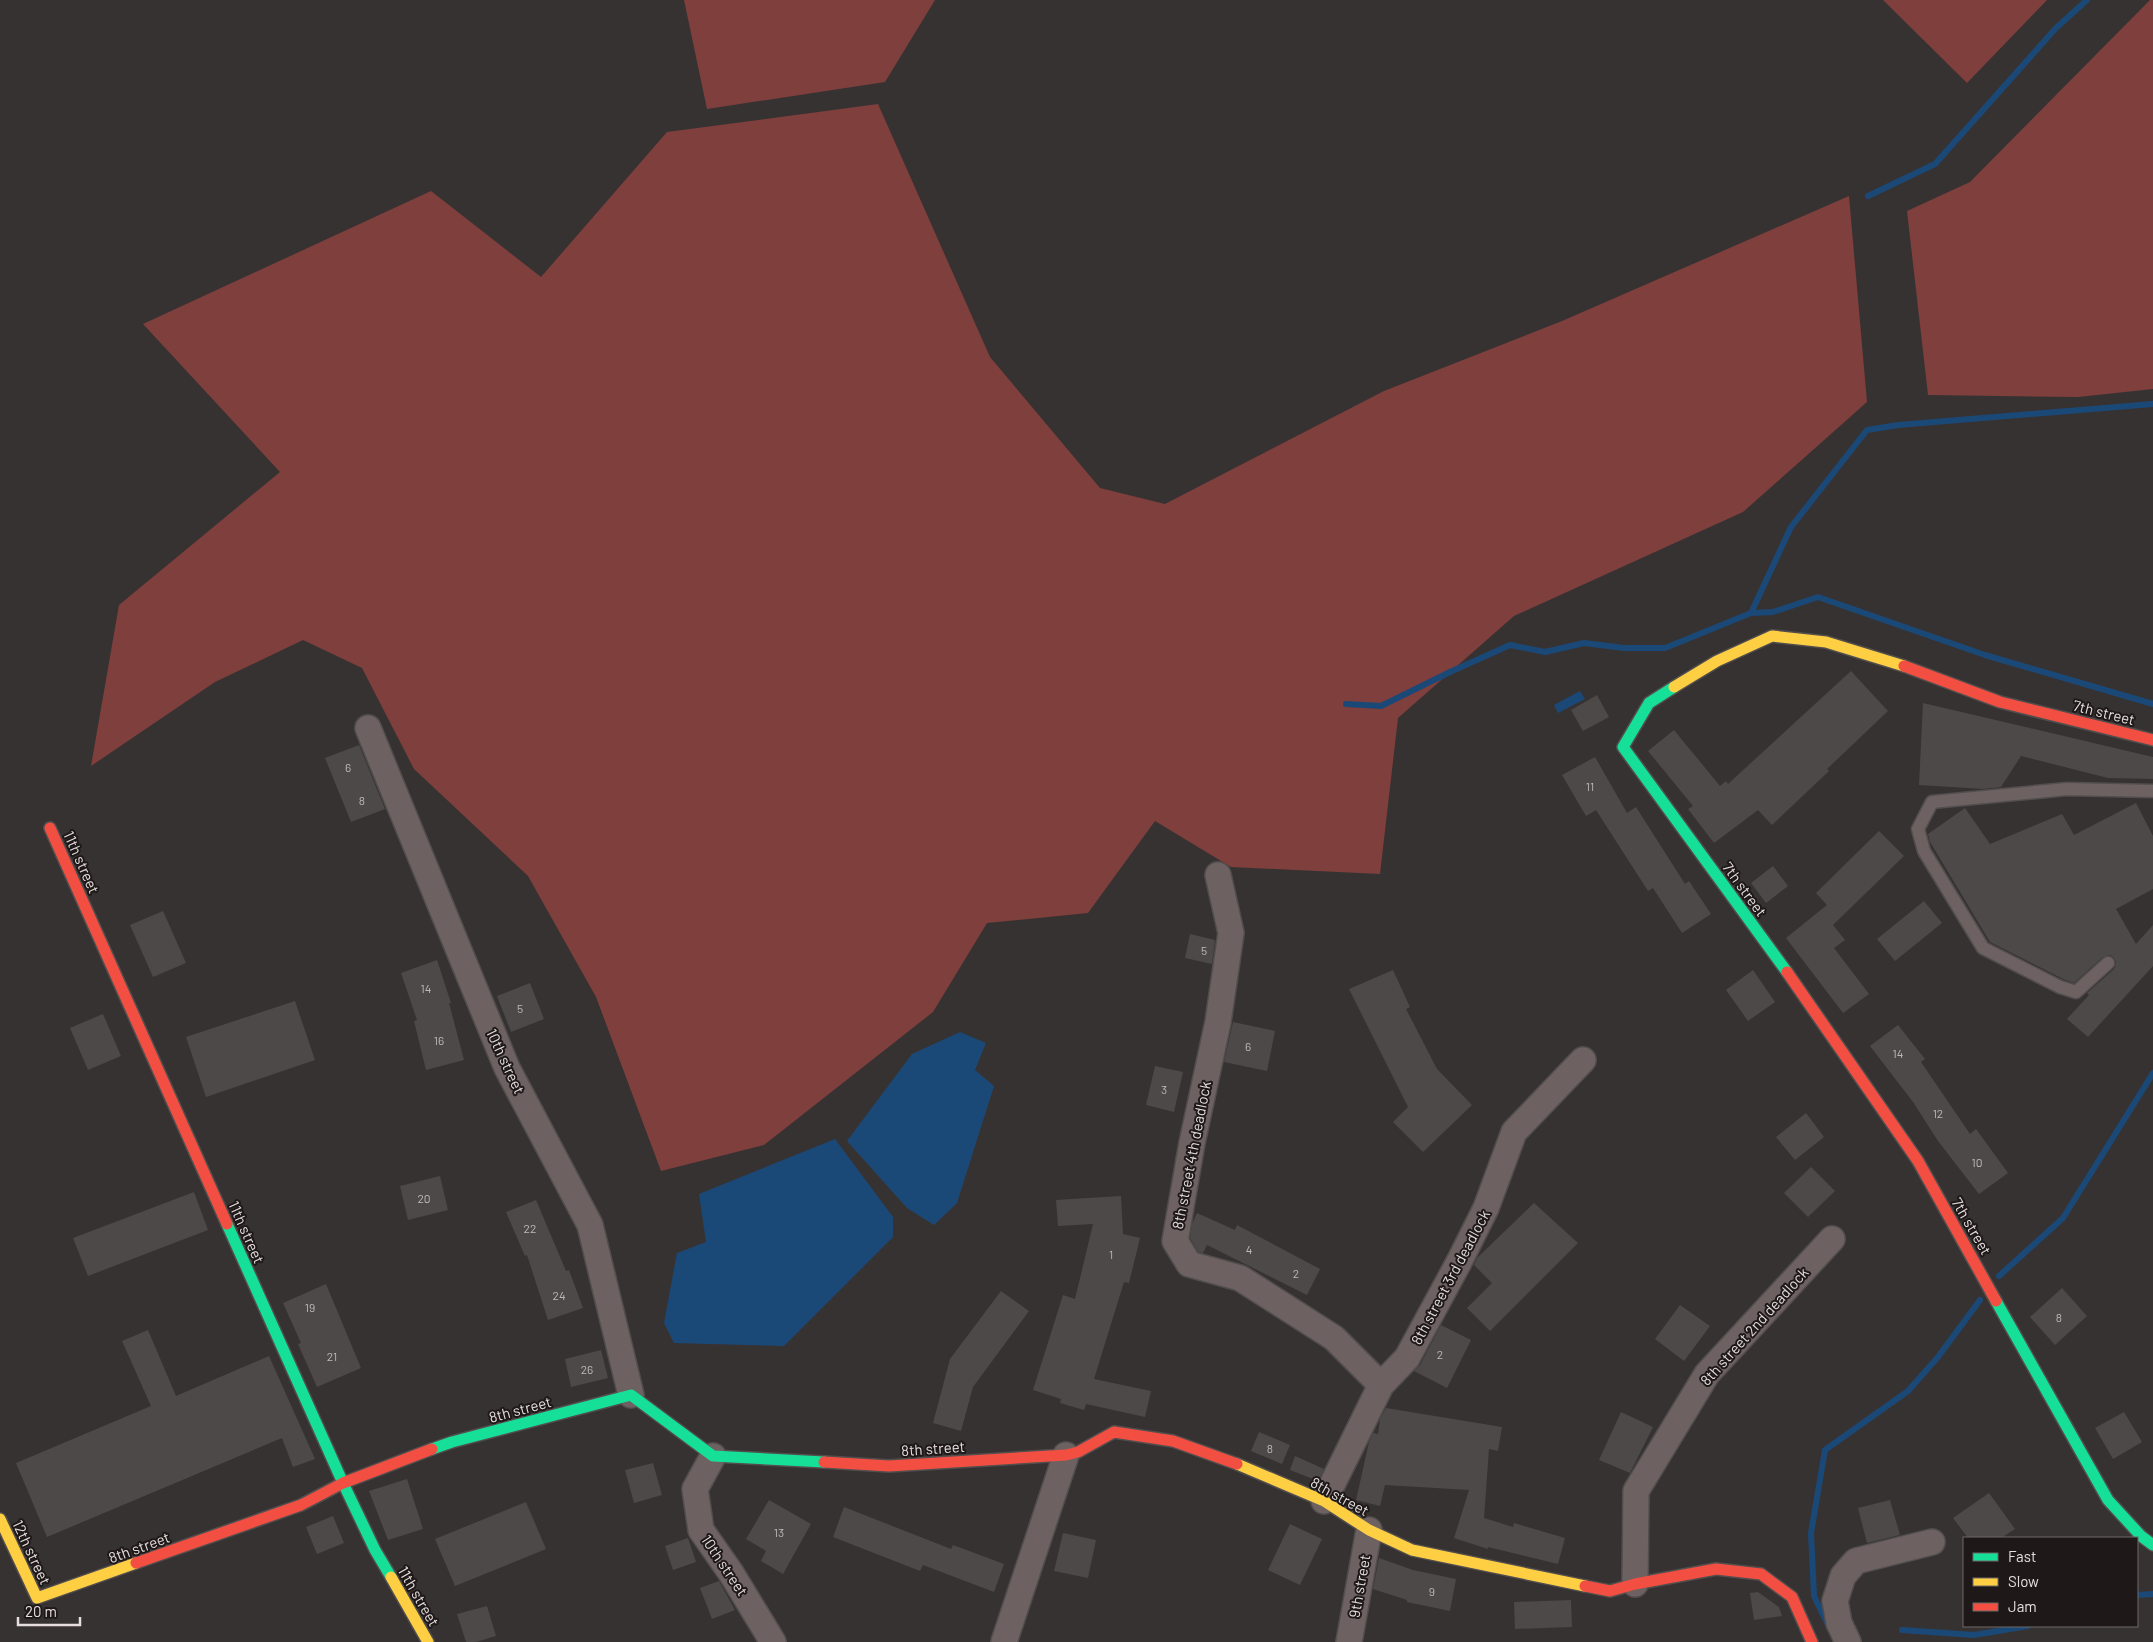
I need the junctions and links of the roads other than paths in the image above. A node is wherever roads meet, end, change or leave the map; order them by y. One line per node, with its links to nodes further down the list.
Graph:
1 (368, 728): 10 (street, 10th street)
2 (2153, 740): 18 (street, 7th street)
3 (2153, 791): 6 (lane)
4 (50, 828): 13 (street, 11th street)
5 (1218, 875): 9 (street, 8th street 4th deadlock)
6 (2108, 963)
7 (1583, 1060): 9 (street, 8th street 3rd deadlock)
8 (1832, 1239): 19 (street, 8th street 2nd deadlock)
9 (1381, 1385): 14 (street, 8th street 3rd deadlock)
10 (631, 1395): 12 (street); 13 (street, 8th street)
11 (1066, 1455): 12 (street, 8th street); 14 (street, 8th street); 23 (street)
12 (713, 1456): 22 (street, 10th street)
13 (343, 1483): 20 (street, 8th street); 21 (street, 11th street)
14 (1324, 1501): 16 (street, 8th street)
15 (0, 1519): 20 (street, 12th street)
16 (1368, 1530): 19 (street, 8th street); 24 (street, 9th street)
17 (1932, 1542): 26 (street)
18 (2153, 1545)
19 (1635, 1584): 25 (street, 8th street)
20 (37, 1598)
21 (428, 1642)
22 (773, 1642)
23 (1004, 1642)
24 (1349, 1642)
25 (1812, 1642)
26 (1848, 1642)

